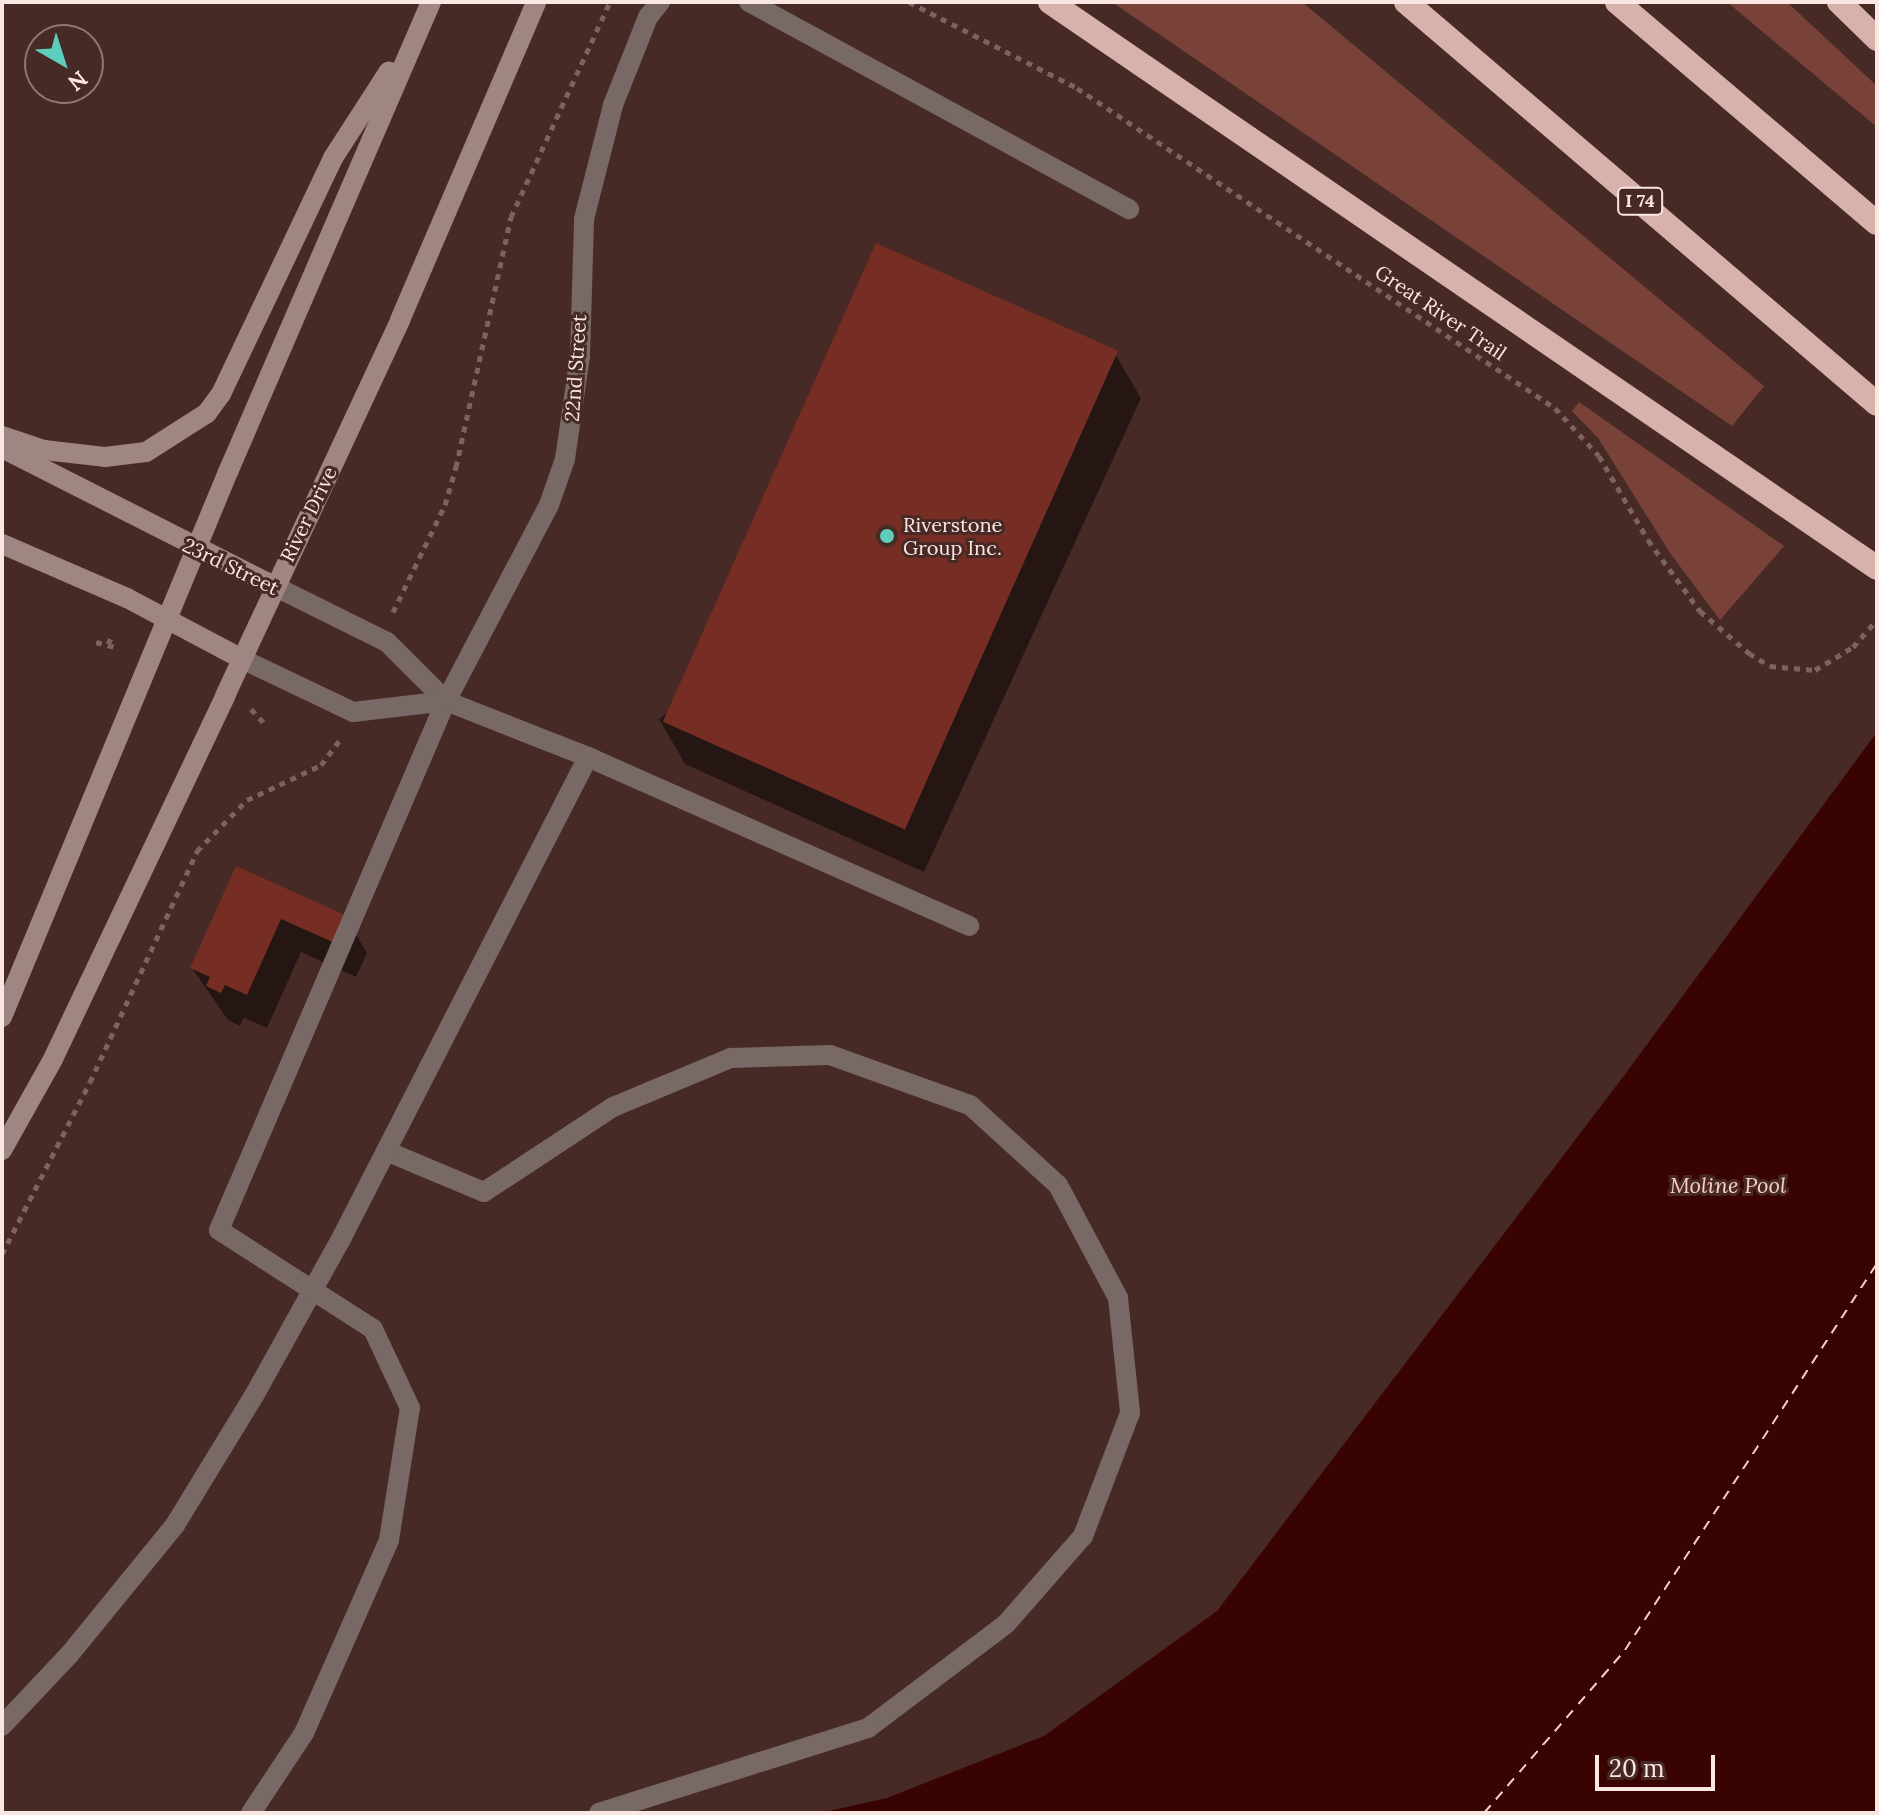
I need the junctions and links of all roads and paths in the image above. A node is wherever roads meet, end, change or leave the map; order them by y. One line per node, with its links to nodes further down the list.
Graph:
1 (536, 2): 19 (main road, River Drive)
2 (749, 2): 11 (street)
3 (909, 2): 20 (path, Great River Trail)
4 (1050, 2): 18 (highway)
5 (1406, 2): 13 (highway, I 74)
6 (1617, 2): 12 (highway)
7 (1839, 2): 10 (highway)
8 (429, 6): 14 (main road); 17 (main road)
9 (654, 9): 27 (street, 22nd Street)
10 (1877, 39)
11 (1129, 209)
12 (1877, 223)
13 (1875, 402)
14 (2, 436)
15 (2, 448): 17 (main road, 23rd Street)
16 (2, 544): 21 (main road, 23rd Street)
17 (196, 549): 19 (main road, 23rd Street); 21 (main road)
18 (1877, 568)
19 (274, 586): 26 (main road, River Drive); 27 (street, 23rd Street)
20 (1877, 619)
21 (169, 620): 26 (main road, 23rd Street); 30 (main road)
22 (112, 636): 24 (path)
23 (96, 642): 24 (path)
24 (108, 644): 25 (path)
25 (118, 648)
26 (242, 659): 27 (street, 23rd Street); 31 (main road, River Drive)
27 (446, 701): 28 (street, 23rd Street); 33 (street, 22nd Street)
28 (588, 757): 29 (street, 23rd Street); 32 (street)
29 (969, 926)
30 (2, 1017)
31 (2, 1150)
32 (386, 1151): 33 (street); 36 (street)
33 (312, 1290): 34 (street); 35 (street)
34 (2, 1726)
35 (251, 1813)
36 (599, 1813)

